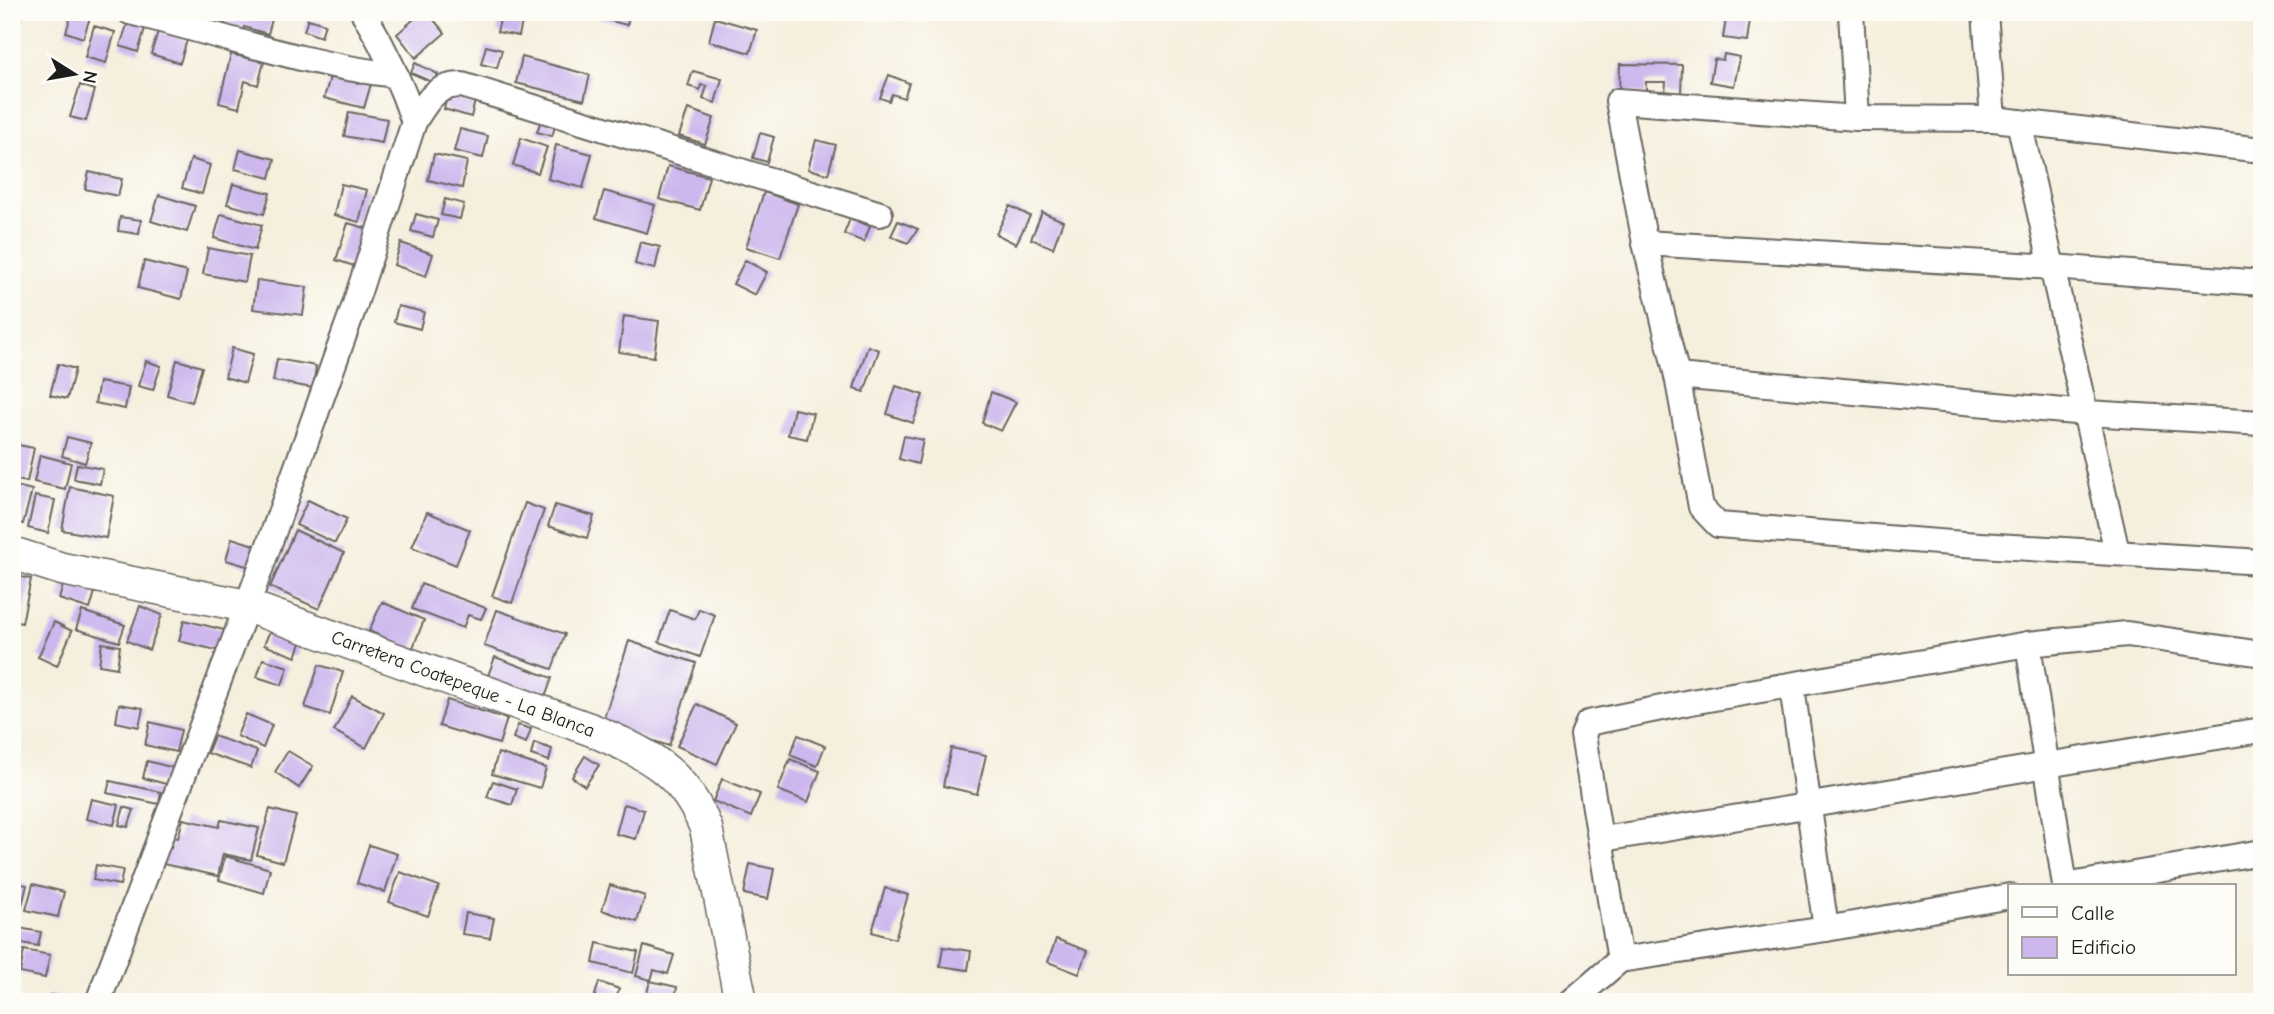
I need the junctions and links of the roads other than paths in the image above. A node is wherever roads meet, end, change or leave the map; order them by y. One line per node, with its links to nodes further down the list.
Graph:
1 (130, 12): 5 (street)
2 (363, 12): 5 (street)
3 (1851, 12): 6 (street)
4 (1985, 12): 7 (street)
5 (396, 75): 8 (street)
6 (1857, 118): 7 (street); 12 (street)
7 (1993, 120): 9 (street)
8 (414, 122): 11 (street); 21 (street)
9 (2019, 122): 10 (street); 13 (street)
10 (2262, 150)
11 (880, 214)
12 (1645, 243): 13 (street); 15 (street)
13 (2053, 267): 14 (street); 16 (street)
14 (2262, 284)
15 (1677, 376): 16 (street); 18 (street)
16 (2086, 413): 17 (street); 18 (street)
17 (2262, 423)
18 (2117, 552): 20 (street)
19 (12, 553): 21 (main road, Carretera Coatepeque - La Blanca)
20 (2262, 562)
21 (247, 606): 35 (street); 36 (main road, Carretera Coatepeque - La Blanca)
22 (2028, 644): 23 (street); 24 (street); 26 (street)
23 (2262, 654)
24 (1792, 687): 27 (street); 28 (street)
25 (2262, 730): 26 (street)
26 (2047, 763): 27 (street); 30 (street)
27 (1809, 807): 28 (street); 33 (street)
28 (1602, 839): 34 (street)
29 (2262, 852): 31 (street)
30 (2065, 884)
31 (2077, 884)
32 (2008, 896): 33 (street)
33 (1826, 929): 34 (street)
34 (1620, 960): 37 (street)
35 (98, 1002)
36 (741, 1002)
37 (1571, 1002)

